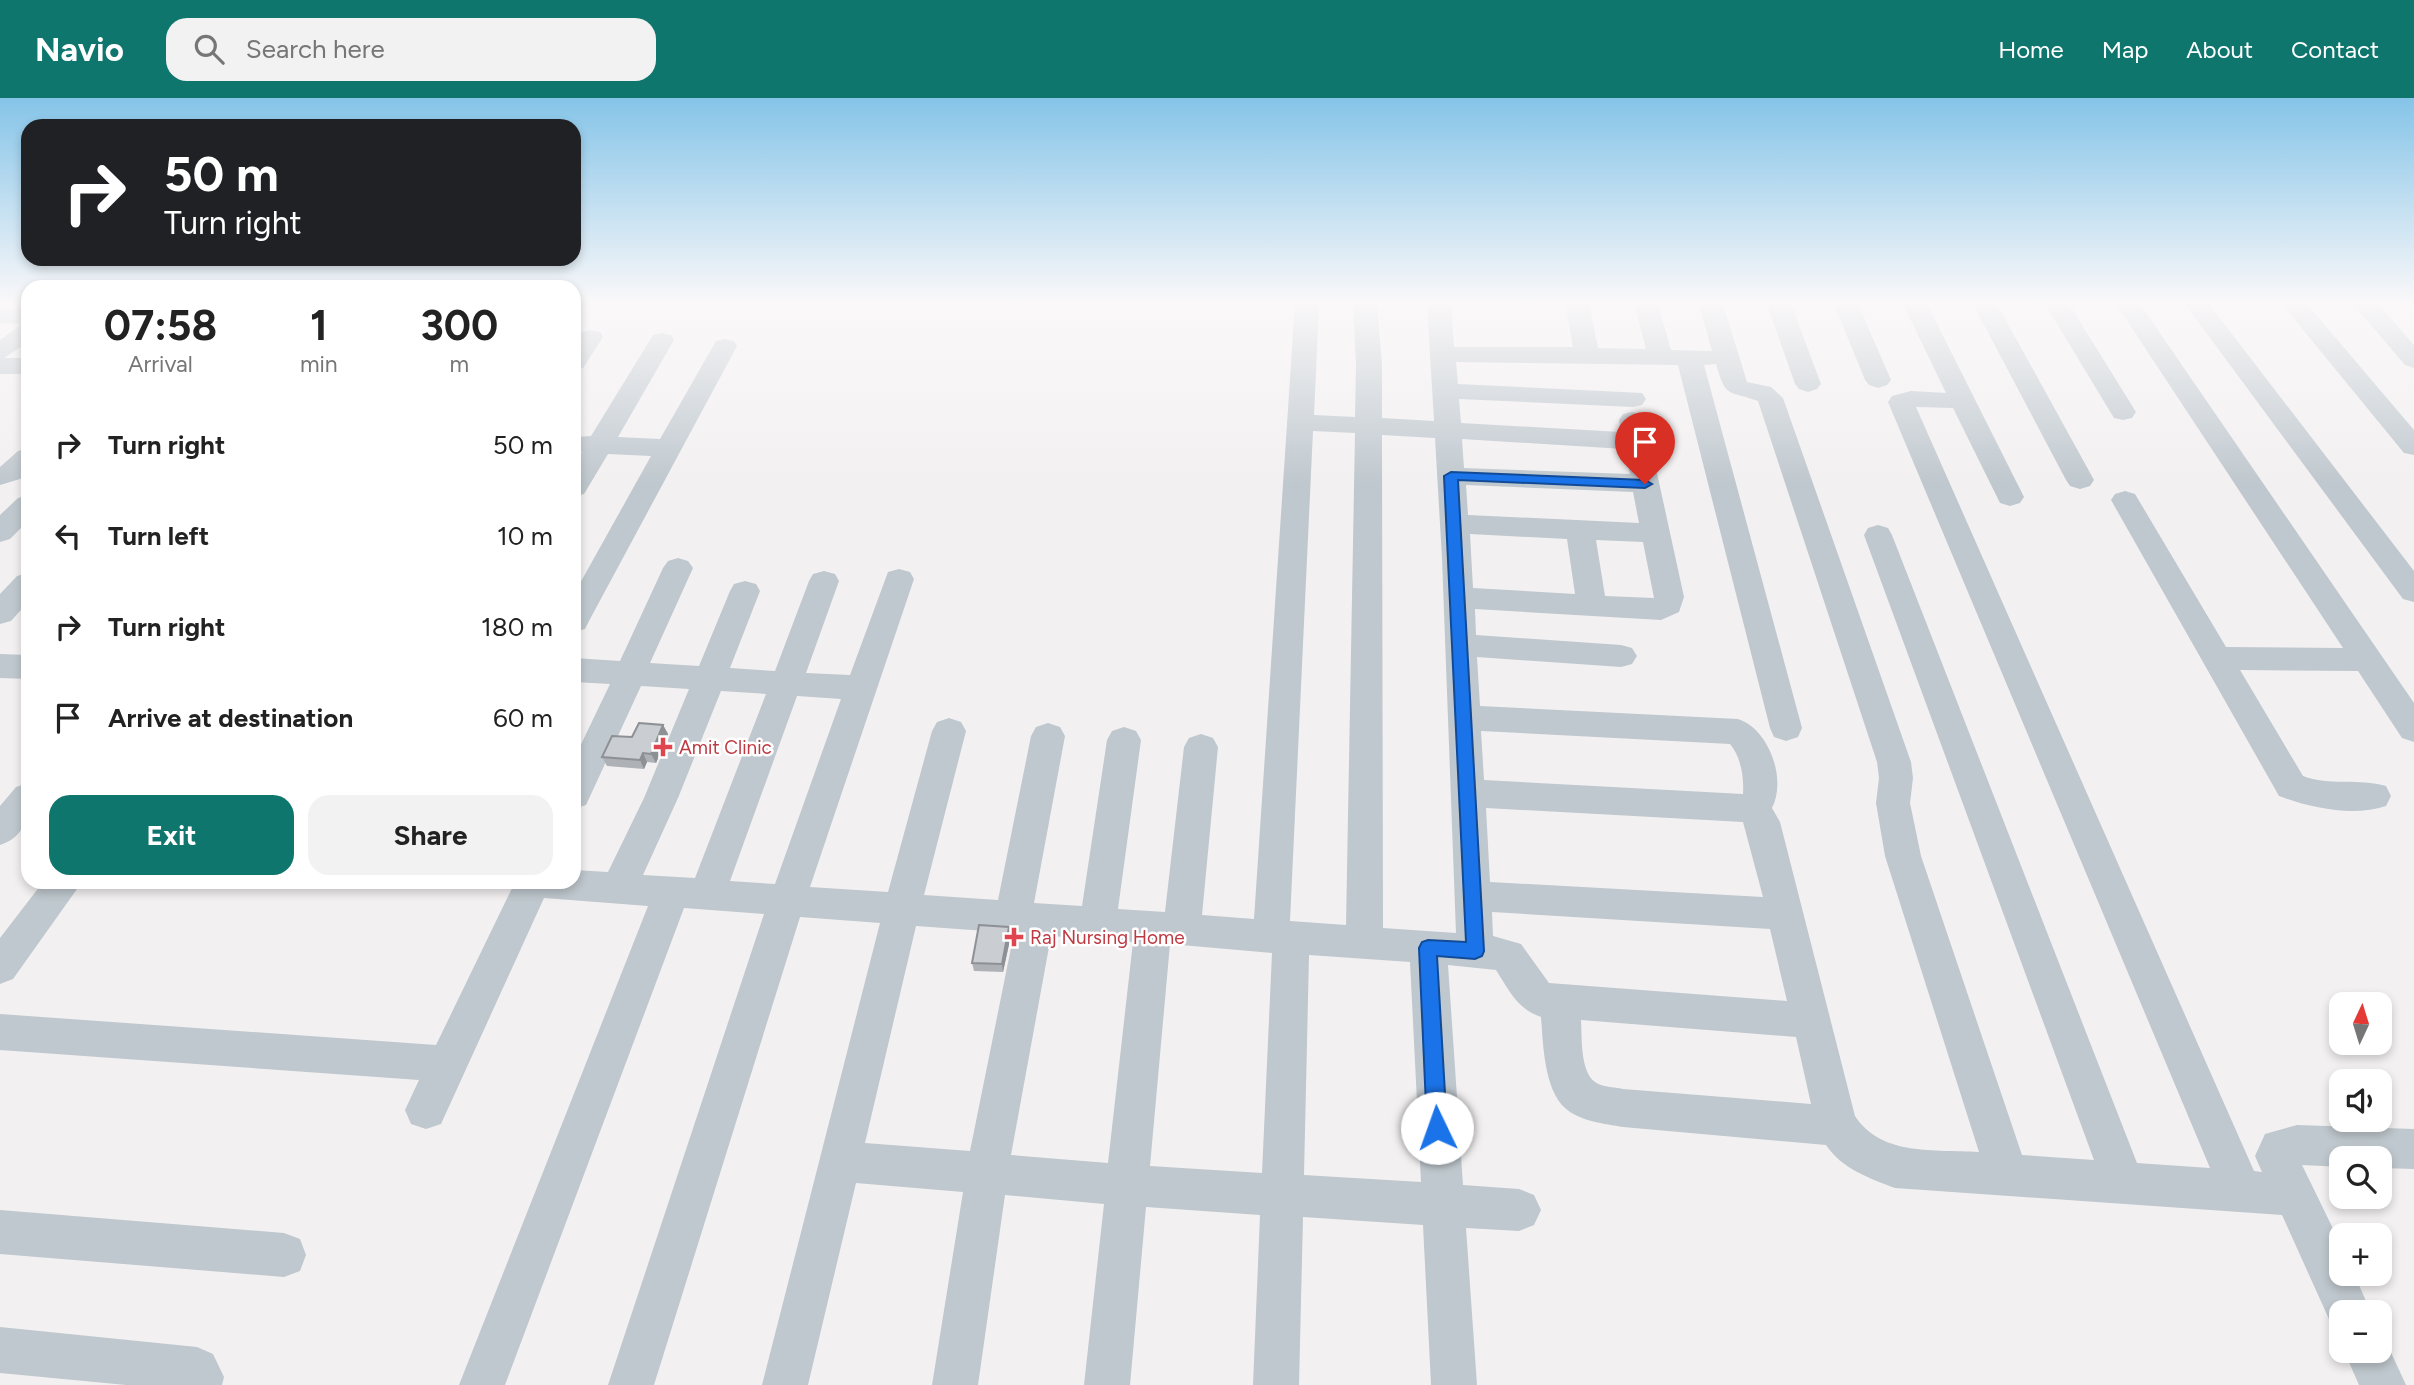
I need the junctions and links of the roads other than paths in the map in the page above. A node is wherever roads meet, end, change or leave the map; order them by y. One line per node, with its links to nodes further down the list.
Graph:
1 (645, 364): 27 (street)
2 (715, 364): 29 (street)
3 (1304, 364): 24 (street)
4 (1369, 364): 25 (street)
5 (1443, 364): 20 (street)
6 (1677, 364): 66 (street)
7 (1729, 364): 104 (street)
8 (1801, 364): 19 (street)
9 (1871, 364): 18 (street)
10 (1945, 364): 21 (street)
11 (2017, 364): 34 (street)
12 (2094, 364): 22 (street)
13 (2168, 364): 57 (street)
14 (2241, 364): 49 (street)
15 (2344, 364): 28 (street)
16 (0, 366): 17 (street)
17 (21, 366)
18 (1878, 380)
19 (1808, 384)
20 (1445, 391): 23 (street); 26 (street)
21 (1963, 401): 36 (street); 107 (street)
22 (2123, 412)
23 (1634, 420): 26 (street); 35 (street)
24 (1301, 422): 25 (street); 90 (street)
25 (1369, 426): 26 (street); 91 (street)
26 (1448, 430): 33 (street)
27 (587, 444): 29 (street); 31 (street)
28 (2414, 447)
29 (668, 448): 52 (street)
30 (21, 463): 32 (street)
31 (581, 464)
32 (0, 476)
33 (1451, 476): 35 (street); 39 (street)
34 (2080, 480)
35 (1645, 484): 42 (street)
36 (2010, 497)
37 (2125, 500): 56 (street)
38 (21, 511): 41 (street)
39 (1455, 524): 40 (street); 50 (street)
40 (1580, 530): 42 (street); 51 (street)
41 (0, 532)
42 (1656, 533): 51 (street)
43 (1878, 535): 105 (street)
44 (678, 568): 61 (street)
45 (899, 579): 64 (street)
46 (824, 581): 63 (street)
47 (21, 590): 53 (street)
48 (745, 591): 62 (street)
49 (2414, 592)
50 (1459, 598): 51 (street); 54 (street)
51 (1592, 606)
52 (581, 608)
53 (0, 613)
54 (1461, 645): 55 (street); 65 (street)
55 (1622, 656)
56 (2218, 658): 57 (street); 74 (street)
57 (2368, 660): 67 (street)
58 (0, 666): 59 (street)
59 (21, 667)
60 (581, 671): 61 (street)
61 (630, 675): 62 (street); 72 (street)
62 (708, 679): 63 (street); 79 (street)
63 (786, 684): 64 (street); 82 (street)
64 (861, 688): 84 (street)
65 (1465, 719): 73 (street); 76 (street)
66 (1786, 728)
67 (2414, 729)
68 (949, 731): 85 (street)
69 (1048, 736): 87 (street)
70 (1124, 740): 88 (street)
71 (1201, 747): 89 (street)
72 (581, 780)
73 (1468, 793): 76 (street); 83 (street)
74 (2374, 796)
75 (21, 806): 77 (street)
76 (1754, 810): 86 (street)
77 (0, 831)
78 (581, 885): 79 (street)
79 (620, 888): 82 (street)
80 (59, 889): 94 (street)
81 (531, 889): 98 (street)
82 (690, 893): 84 (street); 118 (street)
83 (1473, 896): 86 (street); 93 (street)
84 (787, 901): 85 (street); 119 (street)
85 (902, 909): 87 (street); 102 (street)
86 (1786, 914): 96 (street)
87 (1024, 917): 88 (street); 103 (street)
88 (1098, 923): 89 (street)
89 (1168, 929): 90 (street); 106 (street)
90 (1281, 938): 91 (street); 108 (street)
91 (1364, 943): 92 (street)
92 (1428, 948): 93 (street); 110 (street)
93 (1475, 951): 95 (street)
94 (0, 967)
95 (1560, 1004): 96 (street); 100 (street)
96 (1812, 1021): 100 (street)
97 (0, 1032): 98 (street)
98 (448, 1064): 99 (street)
99 (426, 1110)
100 (1838, 1126): 104 (street)
101 (2414, 1149): 109 (street)
102 (840, 1161): 103 (street); 120 (street)
103 (987, 1172): 106 (street); 121 (street)
104 (2007, 1175): 105 (street)
105 (2124, 1184): 107 (street)
106 (1127, 1185): 108 (street); 122 (street)
107 (2241, 1191): 109 (street)
108 (1284, 1195): 110 (street); 123 (street)
109 (2293, 1195): 114 (street)
110 (1441, 1206): 111 (street); 124 (street)
111 (1519, 1210)
112 (0, 1232): 113 (street)
113 (284, 1255)
114 (2343, 1300)
115 (0, 1350): 117 (street)
116 (2373, 1363): 125 (street)
117 (199, 1385)
118 (482, 1385)
119 (631, 1385)
120 (785, 1385)
121 (955, 1385)
122 (1107, 1385)
123 (1276, 1385)
124 (1454, 1385)
125 (2383, 1385)

